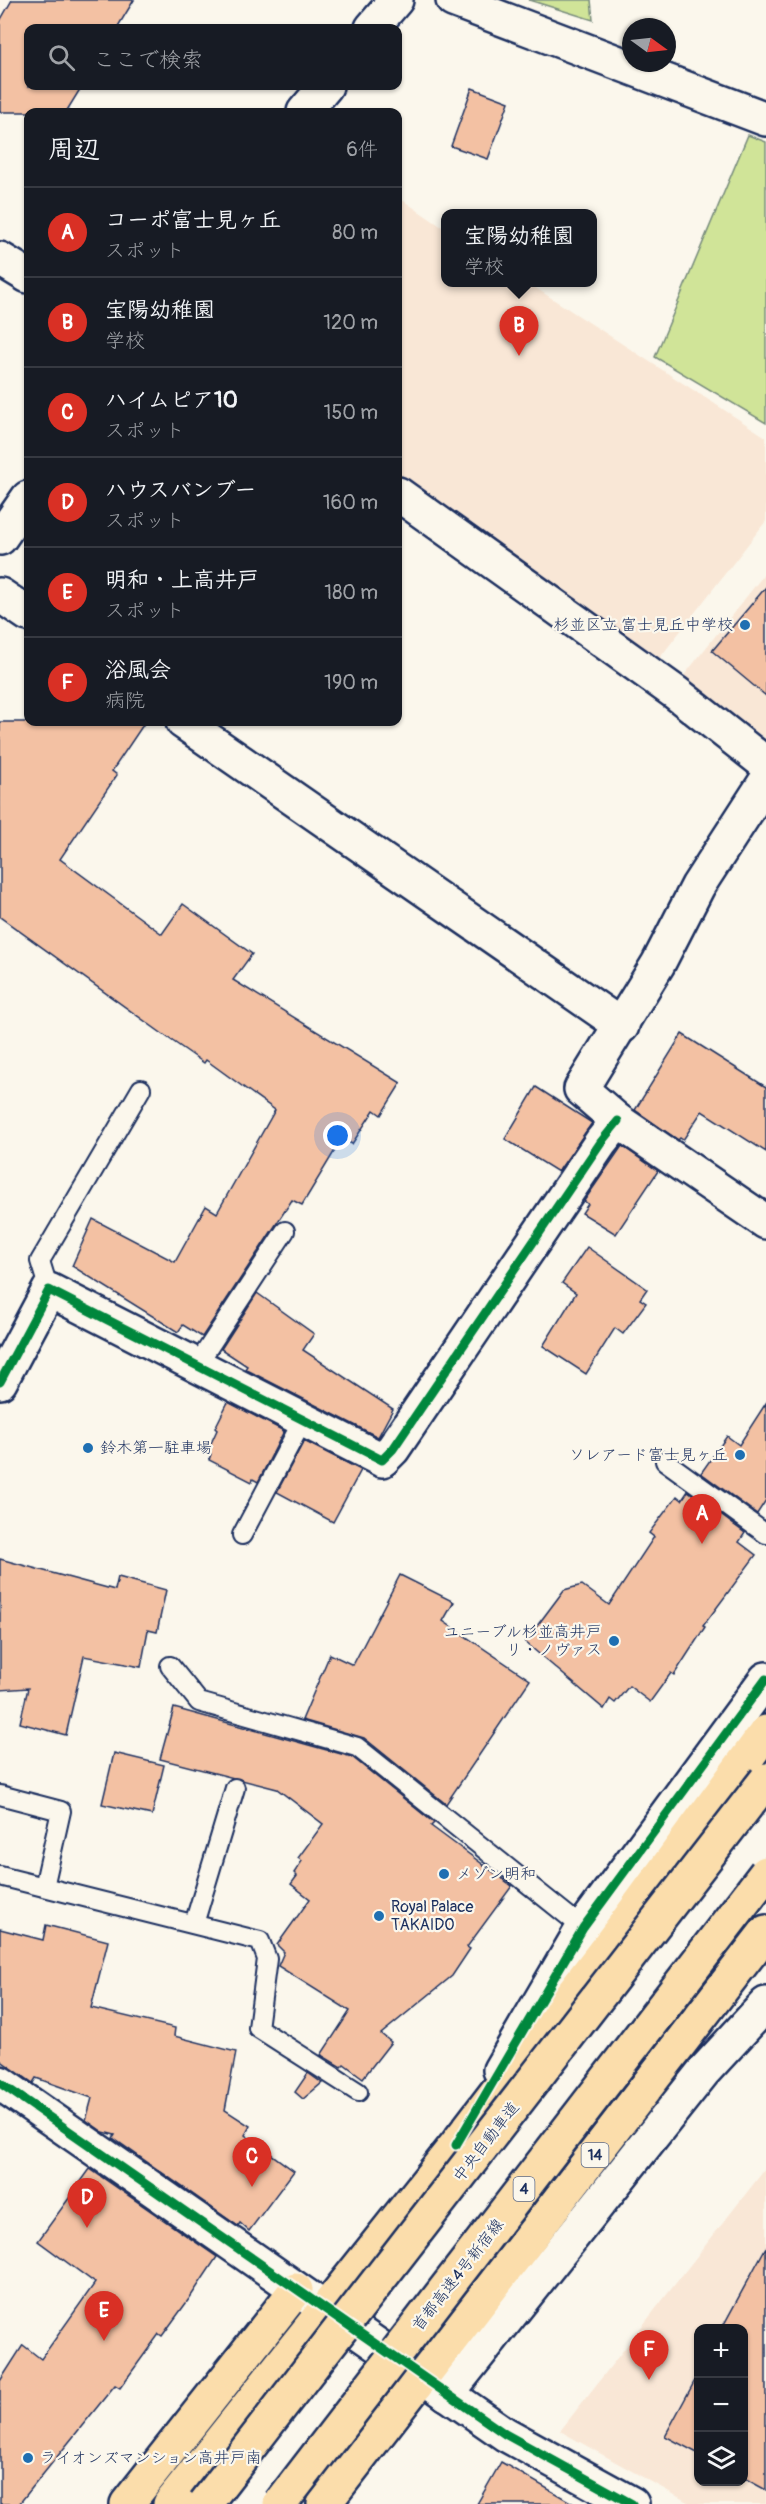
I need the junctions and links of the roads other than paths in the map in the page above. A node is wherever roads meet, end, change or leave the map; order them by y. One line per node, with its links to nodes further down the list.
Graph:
1 (396, 0): 3 (street)
2 (453, 0): 6 (street)
3 (375, 24)
4 (323, 90): 5 (street)
5 (307, 108)
6 (766, 119)
7 (0, 258): 8 (street)
8 (24, 273)
9 (402, 497): 15 (street)
10 (24, 504): 11 (street)
11 (0, 538)
12 (0, 594): 13 (street)
13 (24, 611)
14 (189, 726): 17 (street)
15 (766, 764)
16 (766, 781): 17 (street)
17 (622, 1026): 19 (street)
18 (141, 1089): 22 (lane)
19 (618, 1121): 20 (street); 25 (street)
20 (766, 1221)
21 (285, 1231): 23 (lane)
22 (49, 1290): 23 (street); 24 (street)
23 (196, 1365): 25 (street)
24 (0, 1382)
25 (303, 1420): 28 (lane)
26 (665, 1461): 27 (lane)
27 (766, 1534)
28 (242, 1535)
29 (170, 1666): 39 (lane)
30 (766, 1678): 39 (street)
31 (766, 1732): 44 (main road)
32 (766, 1780): 50 (main road, 中央自動車道, bridge)
33 (235, 1788): 38 (lane)
34 (0, 1795): 37 (lane)
35 (766, 1874): 51 (main road, 首都高速4号新宿線 / 4, bridge)
36 (0, 1876): 37 (lane)
37 (44, 1887): 38 (lane)
38 (194, 1924): 43 (lane)
39 (582, 1928): 44 (street)
40 (766, 1932): 47 (main road, 14)
41 (766, 2004): 47 (street)
42 (0, 2083): 45 (street)
43 (358, 2092)
44 (456, 2145): 46 (main road)
45 (296, 2290): 46 (street); 48 (main road)
46 (325, 2309): 47 (street); 49 (main road)
47 (435, 2386): 52 (main road, 14); 53 (street)
48 (127, 2504)
49 (171, 2504)
50 (205, 2504)
51 (280, 2504)
52 (324, 2504)
53 (632, 2504)

